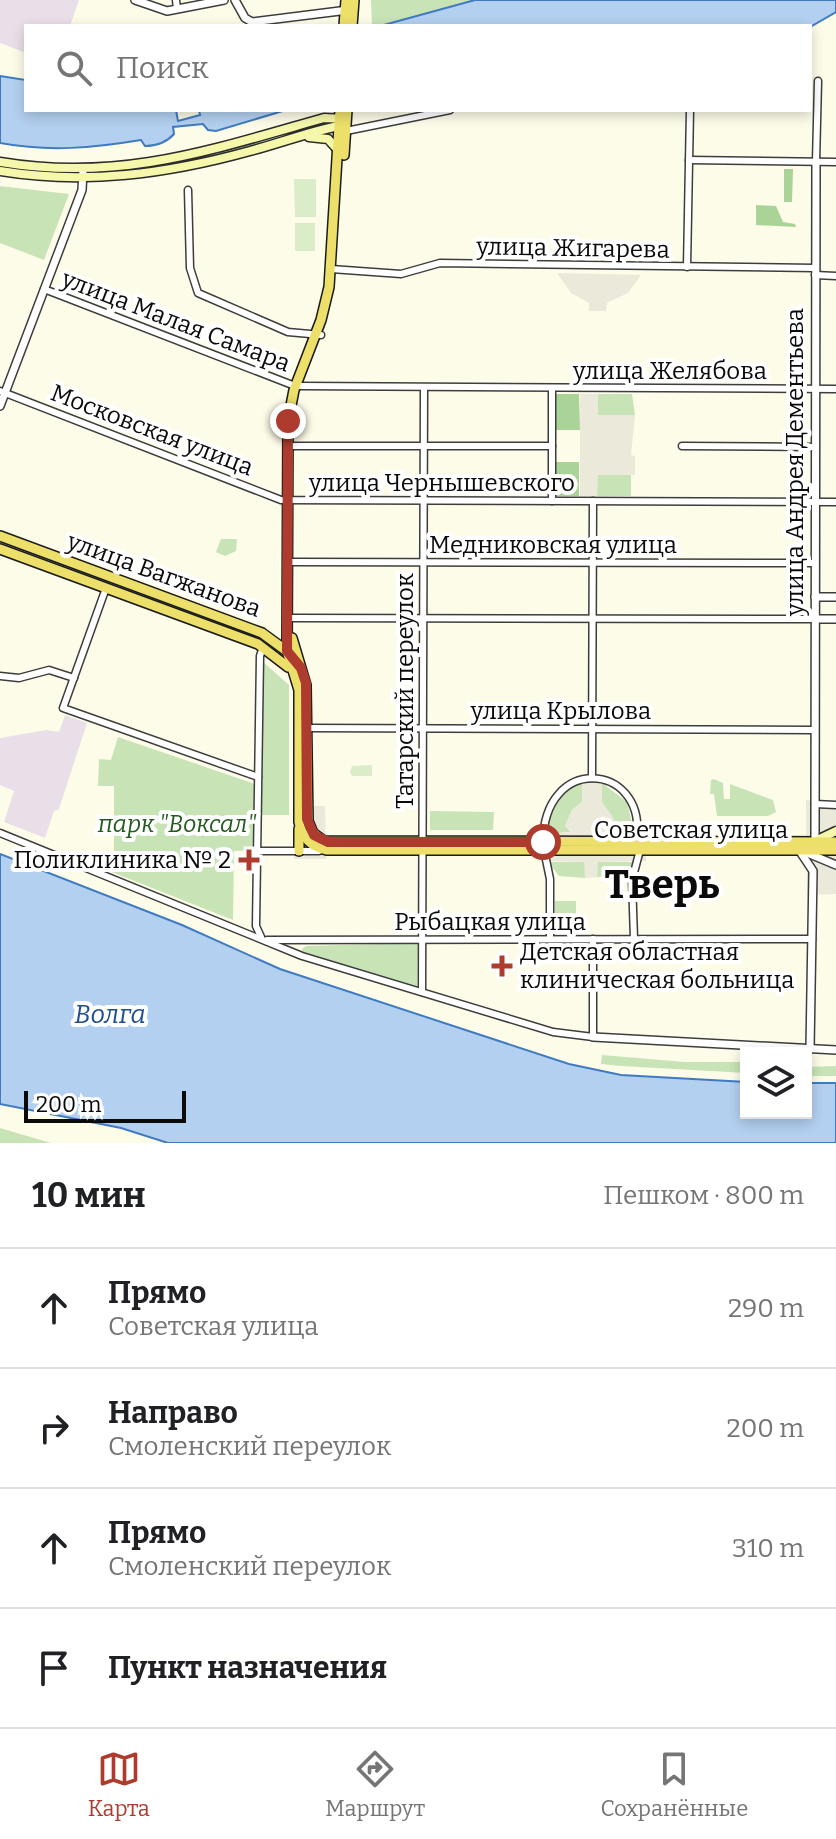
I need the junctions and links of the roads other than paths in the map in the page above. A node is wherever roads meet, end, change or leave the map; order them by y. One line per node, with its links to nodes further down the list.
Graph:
1 (135, 0): 4 (street)
2 (224, 0): 4 (street)
3 (235, 0): 5 (street)
4 (177, 5)
5 (350, 5)
6 (818, 81): 15 (street, улица Андрея Дементьева)
7 (426, 112): 9 (street)
8 (690, 112): 13 (street)
9 (343, 119): 10 (main road); 11 (main road); 12 (main road); 21 (main road)
10 (299, 125): 11 (main road); 18 (main road)
11 (302, 136): 12 (main road); 18 (main road)
12 (339, 151): 21 (main road)
13 (689, 160): 15 (street); 20 (street)
14 (0, 162): 18 (main road)
15 (816, 162): 16 (street); 22 (street, улица Андрея Дементьева)
16 (836, 162)
17 (0, 171): 18 (main road)
18 (82, 174): 24 (street)
19 (188, 190): 25 (street)
20 (687, 267): 21 (street, улица Жигарева); 22 (street, улица Жигарева)
21 (334, 270): 25 (main road)
22 (815, 272): 23 (street, улица Жигарева); 29 (street, улица Андрея Дементьева)
23 (836, 276)
24 (44, 289): 26 (street, улица Малая Самара); 31 (street)
25 (318, 335): 26 (main road)
26 (297, 386): 27 (street, улица Малая Самара); 33 (main road)
27 (424, 389): 28 (street, улица Желябова); 34 (street, Татарский переулок)
28 (552, 389): 29 (street, улица Желябова); 35 (street)
29 (815, 389): 30 (street, улица Желябова); 37 (street, улица Андрея Дементьева)
30 (836, 389)
31 (2, 392): 32 (street); 38 (street, Московская улица)
32 (0, 406)
33 (289, 446): 34 (street); 38 (main road)
34 (423, 446): 35 (street); 39 (street, Татарский переулок)
35 (552, 446): 40 (street)
36 (682, 446): 37 (street)
37 (815, 447): 42 (street, улица Андрея Дементьева)
38 (289, 500): 39 (street, улица Чернышевского); 46 (main road); 57 (main road)
39 (423, 501): 40 (street, улица Чернышевского); 47 (street, Татарский переулок)
40 (552, 501): 41 (street, улица Чернышевского)
41 (593, 501): 42 (street, улица Чернышевского); 48 (street)
42 (815, 502): 43 (street, улица Чернышевского); 49 (street, улица Андрея Дементьева)
43 (836, 502)
44 (0, 536): 58 (main road, улица Вагжанова)
45 (0, 549): 50 (main road, улица Вагжанова)
46 (291, 562): 47 (street, Медниковская улица); 57 (main road)
47 (423, 563): 48 (street, Медниковская улица); 53 (street, Татарский переулок)
48 (593, 563): 49 (street, Медниковская улица); 54 (street)
49 (815, 563): 51 (street, улица Андрея Дементьева)
50 (106, 588): 60 (main road, улица Вагжанова); 63 (street)
51 (815, 597): 52 (street); 55 (street, улица Андрея Дементьева)
52 (836, 597)
53 (423, 618): 54 (street); 57 (street); 65 (street, Татарский переулок)
54 (593, 619): 55 (street); 66 (street)
55 (815, 619): 56 (street); 67 (street, улица Андрея Дементьева)
56 (836, 619)
57 (290, 624): 58 (main road); 59 (main road); 61 (main road)
58 (269, 636): 59 (main road, улица Вагжанова)
59 (284, 645): 60 (main road); 61 (main road, улица Вагжанова)
60 (260, 646): 61 (main road, улица Вагжанова); 68 (street)
61 (298, 672): 64 (main road); 72 (main road)
62 (0, 676): 63 (street)
63 (74, 678): 68 (street)
64 (308, 728): 65 (street, улица Крылова); 77 (main road)
65 (423, 729): 66 (street, улица Крылова); 78 (street, Татарский переулок)
66 (592, 729): 67 (street, улица Крылова); 69 (street)
67 (815, 730): 70 (street, улица Андрея Дементьева)
68 (258, 777): 83 (street)
69 (592, 778): 76 (street); 79 (street)
70 (815, 804): 71 (street); 80 (street, улица Андрея Дементьева)
71 (836, 805)
72 (299, 822): 77 (main road); 84 (main road)
73 (836, 831): 80 (main road)
74 (0, 833): 91 (street)
75 (836, 841): 80 (main road, Советская улица)
76 (638, 842): 79 (main road, Советская улица); 79 (main road, Советская улица); 80 (main road, Советская улица); 81 (main road, Советская улица); 89 (street)
77 (328, 846): 78 (main road, Советская улица); 84 (street, Советская улица)
78 (422, 846): 79 (main road, Советская улица); 92 (street, Татарский переулок)
79 (544, 846): 87 (street)
80 (818, 846): 81 (main road, Советская улица); 82 (main road, Советская улица)
81 (799, 850): 85 (street); 86 (street)
82 (836, 850)
83 (257, 851): 84 (street, Советская улица); 91 (street)
84 (299, 851)
85 (832, 864): 86 (street)
86 (813, 873): 90 (street)
87 (550, 939): 88 (street, Рыбацкая улица); 92 (street, Рыбацкая улица)
88 (593, 939): 89 (street, Рыбацкая улица); 94 (street)
89 (634, 939): 90 (street, Рыбацкая улица)
90 (812, 939): 96 (street)
91 (264, 940): 92 (street, Рыбацкая улица); 93 (street)
92 (422, 940): 93 (street, Татарский переулок)
93 (422, 992): 94 (street)
94 (593, 1037): 95 (street)
95 (774, 1047)
96 (810, 1047)
97 (812, 1049): 98 (street)
98 (836, 1050)

